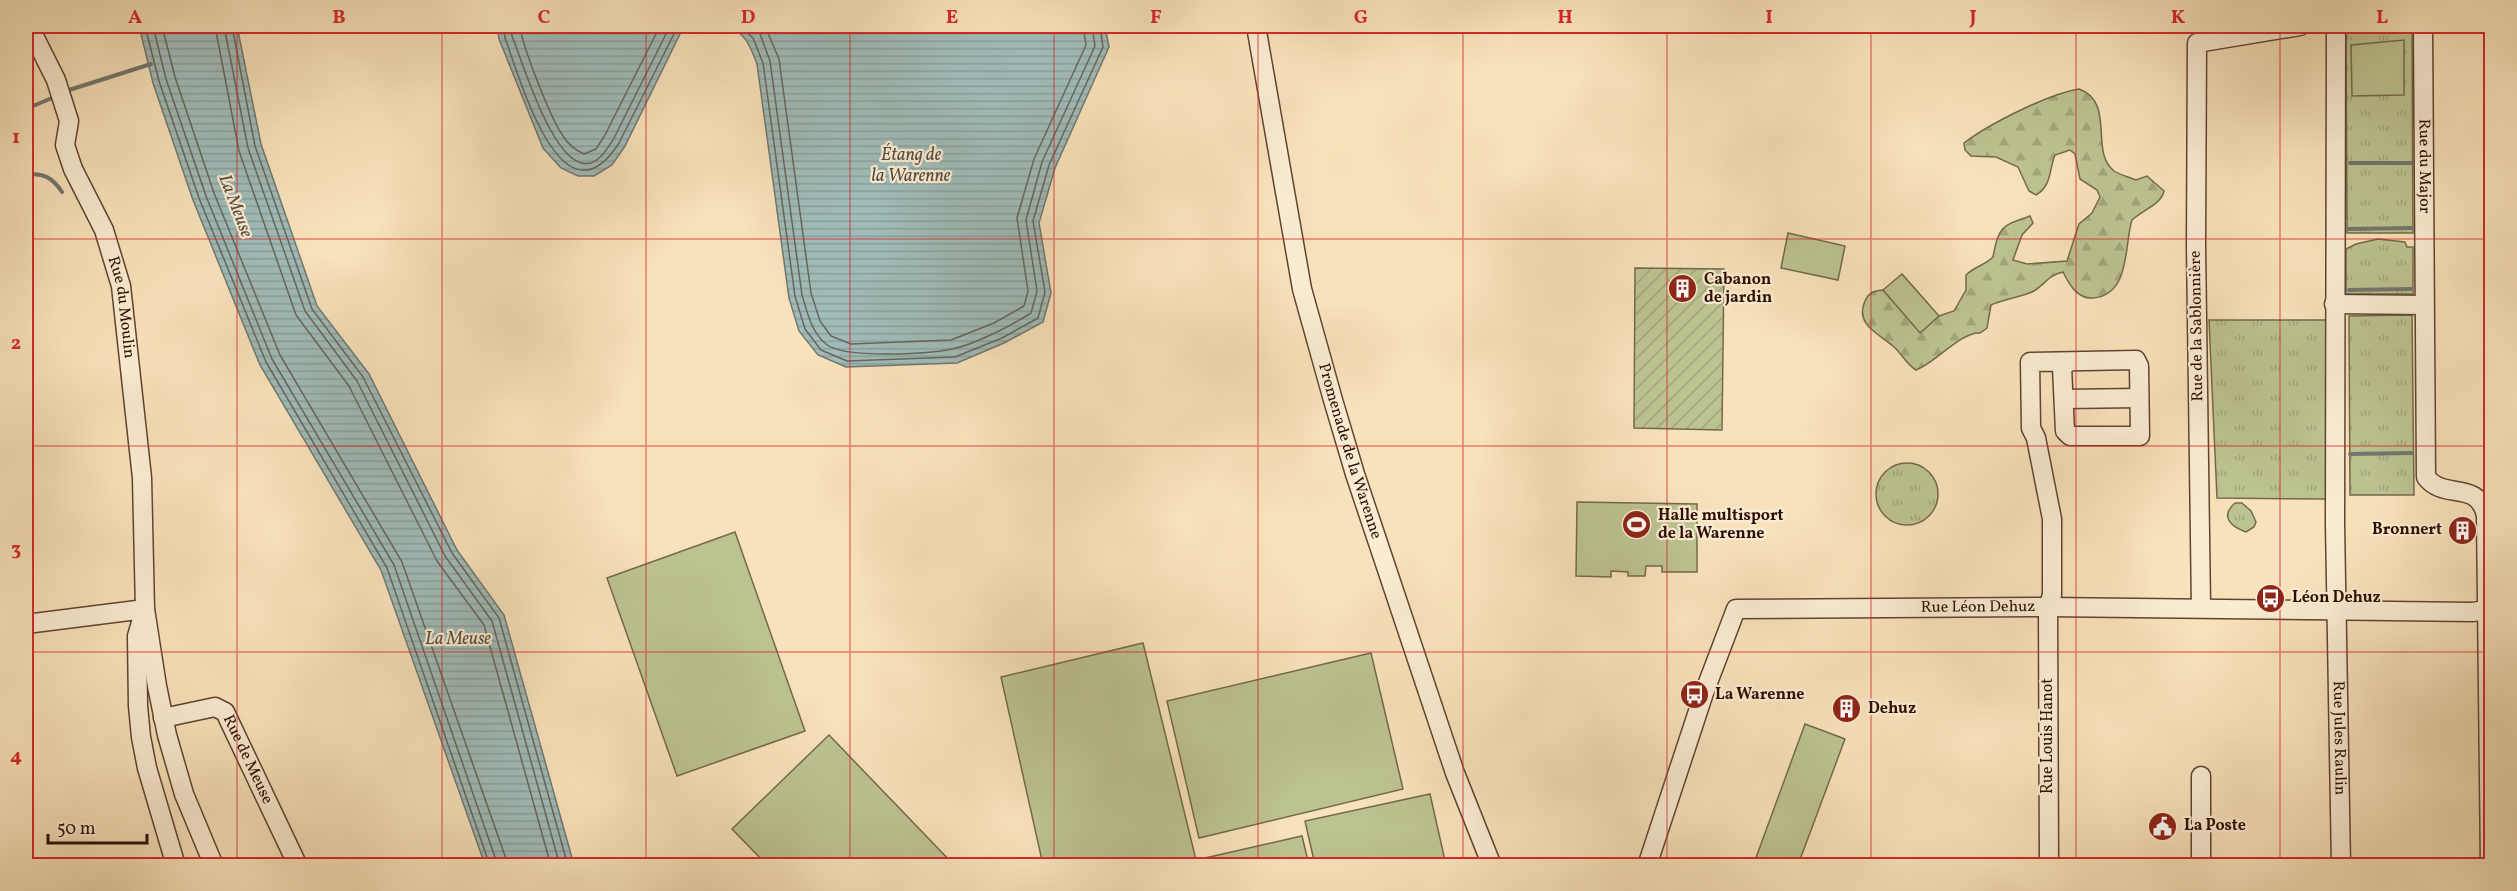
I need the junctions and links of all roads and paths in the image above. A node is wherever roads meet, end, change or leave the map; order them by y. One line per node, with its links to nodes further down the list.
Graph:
1 (26, 26): 16 (street, Rue du Moulin)
2 (1256, 26): 25 (street, Promenade de la Warenne)
3 (2300, 26): 15 (street, Rue de la Sablonnière)
4 (2336, 26): 6 (street, Rue Jules Raulin)
5 (2423, 26): 7 (street, Rue du Major)
6 (2334, 304): 7 (street); 18 (street, Rue Jules Raulin)
7 (2424, 305): 13 (street, Rue du Major)
8 (2069, 362): 9 (street); 10 (street); 12 (street, Rue Louis Hanot)
9 (2139, 398): 10 (street); 11 (street)
10 (2064, 399): 11 (street)
11 (2066, 431): 12 (street)
12 (2036, 438): 14 (street, Rue Louis Hanot)
13 (2489, 545): 17 (street)
14 (2048, 607): 15 (street, Rue Léon Dehuz); 26 (street, Rue Léon Dehuz); 27 (street, Rue Louis Hanot)
15 (2201, 608): 18 (street, Rue Léon Dehuz)
16 (146, 609): 19 (street); 20 (street, Rue du Moulin); 22 (street, Rue du Moulin)
17 (2489, 609): 18 (street, Rue Léon Dehuz); 30 (street)
18 (2338, 610): 29 (street, Rue Jules Raulin)
19 (26, 624)
20 (163, 718): 23 (street, Rue du Moulin); 24 (street, Rue de Meuse)
21 (2201, 776): 28 (street)
22 (176, 866)
23 (214, 866)
24 (298, 866)
25 (1492, 866)
26 (1647, 866)
27 (2049, 866)
28 (2201, 866)
29 (2341, 866)
30 (2490, 866)

